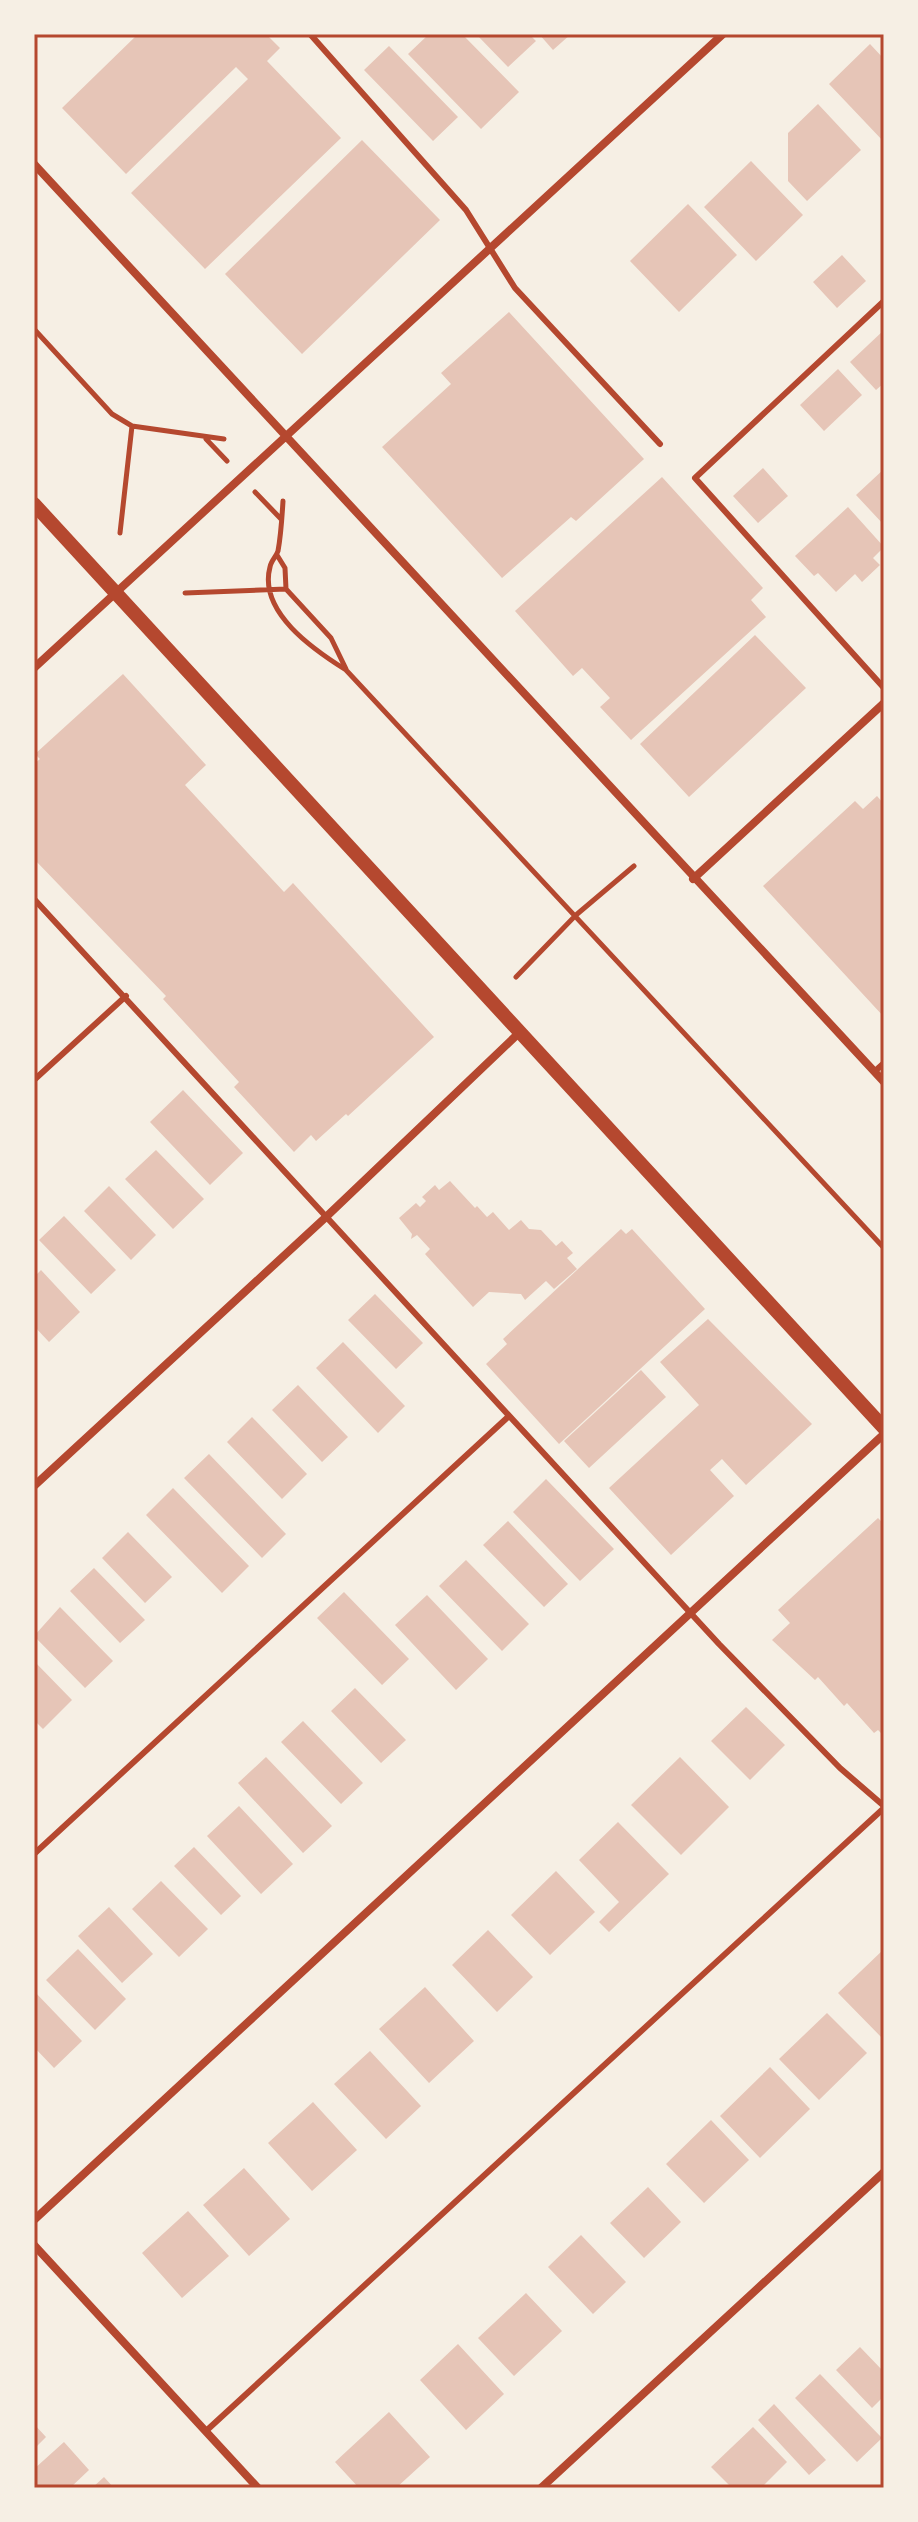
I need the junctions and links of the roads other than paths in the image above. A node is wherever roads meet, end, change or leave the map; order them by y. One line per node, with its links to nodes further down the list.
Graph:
1 (310, 34): 4 (lane)
2 (723, 34): 4 (street)
3 (34, 164): 6 (street)
4 (490, 249): 6 (street); 7 (lane)
5 (884, 301): 11 (lane)
6 (285, 437): 9 (street); 13 (street)
7 (660, 444)
8 (34, 504): 9 (street)
9 (116, 593): 10 (street); 16 (street)
10 (34, 668)
11 (884, 688)
12 (884, 703): 13 (street)
13 (693, 879): 18 (street)
14 (34, 899): 15 (lane)
15 (126, 996): 19 (lane); 21 (lane)
16 (521, 1031): 21 (street); 23 (street)
17 (884, 1063): 18 (lane)
18 (874, 1072): 20 (street)
19 (34, 1080)
20 (884, 1082)
21 (326, 1217): 22 (lane); 25 (street)
22 (509, 1416): 26 (lane); 28 (lane)
23 (884, 1428)
24 (884, 1434): 26 (street)
25 (34, 1486)
26 (690, 1613): 27 (lane); 30 (street)
27 (884, 1807): 32 (lane)
28 (34, 1854)
29 (884, 2172): 34 (street)
30 (34, 2220)
31 (34, 2245): 32 (street)
32 (206, 2431): 33 (street)
33 (258, 2488)
34 (541, 2488)

